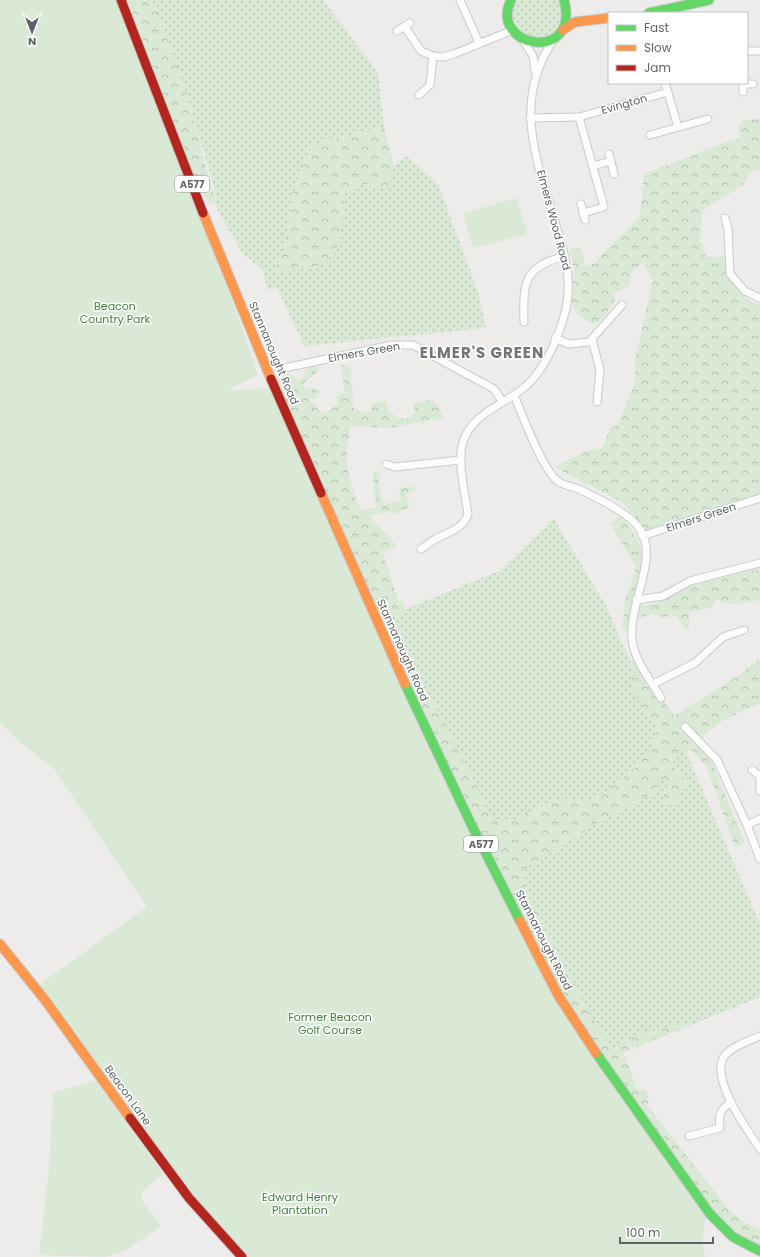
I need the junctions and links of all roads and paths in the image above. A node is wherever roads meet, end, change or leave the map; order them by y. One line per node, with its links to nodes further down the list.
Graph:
1 (120, 0): 68 (main road, Stannanought Road / A577)
2 (460, 0): 15 (street)
3 (504, 0): 7 (main road)
4 (511, 0): 7 (main road)
5 (564, 0): 12 (main road)
6 (709, 0): 8 (main road)
7 (508, 12): 10 (main road)
8 (654, 12)
9 (608, 18): 12 (main road)
10 (513, 30): 14 (main road); 15 (street)
11 (397, 31): 18 (street)
12 (561, 32): 13 (main road)
13 (554, 39): 14 (main road); 19 (street, Elmers Wood Road)
14 (523, 40): 19 (street, Elmers Wood Road)
15 (479, 43): 18 (street)
16 (748, 51): 17 (street)
17 (760, 51)
18 (433, 56): 26 (street)
19 (535, 77): 28 (street, Elmers Wood Road)
20 (665, 84): 24 (street)
21 (743, 84): 25 (street)
22 (748, 84): 23 (street)
23 (753, 84)
24 (668, 92): 27 (street, Evington); 30 (street)
25 (743, 92)
26 (419, 95)
27 (580, 117): 28 (street, Evington); 32 (street)
28 (530, 118): 36 (street, Elmers Wood Road)
29 (708, 119): 30 (street)
30 (678, 127): 31 (street)
31 (650, 135)
32 (593, 166): 33 (street); 34 (street)
33 (614, 174)
34 (581, 204)
35 (725, 218): 37 (street)
36 (565, 256): 39 (street); 40 (street, Elmers Wood Road)
37 (760, 298)
38 (622, 305): 41 (street)
39 (524, 322)
40 (556, 338): 41 (street); 43 (street, Elmers Wood Road)
41 (592, 339): 45 (street)
42 (280, 368): 44 (street, Elmers Green)
43 (514, 396): 44 (street); 49 (street)
44 (502, 401): 46 (street)
45 (597, 402)
46 (462, 460): 47 (street); 50 (street)
47 (386, 464)
48 (760, 498): 49 (street, Elmers Green)
49 (642, 536): 52 (street)
50 (421, 550)
51 (760, 563): 52 (street)
52 (636, 600): 54 (street)
53 (744, 630): 54 (street)
54 (653, 684): 55 (street)
55 (662, 698)
56 (685, 727): 61 (street)
57 (752, 770): 58 (street)
58 (760, 776): 59 (street)
59 (760, 791)
60 (760, 819): 61 (street)
61 (747, 825): 62 (street)
62 (760, 859)
63 (0, 944): 69 (main road, Beacon Lane)
64 (760, 1036): 65 (street)
65 (731, 1102): 66 (street); 67 (street)
66 (689, 1136)
67 (760, 1149)
68 (760, 1251)
69 (239, 1256)

